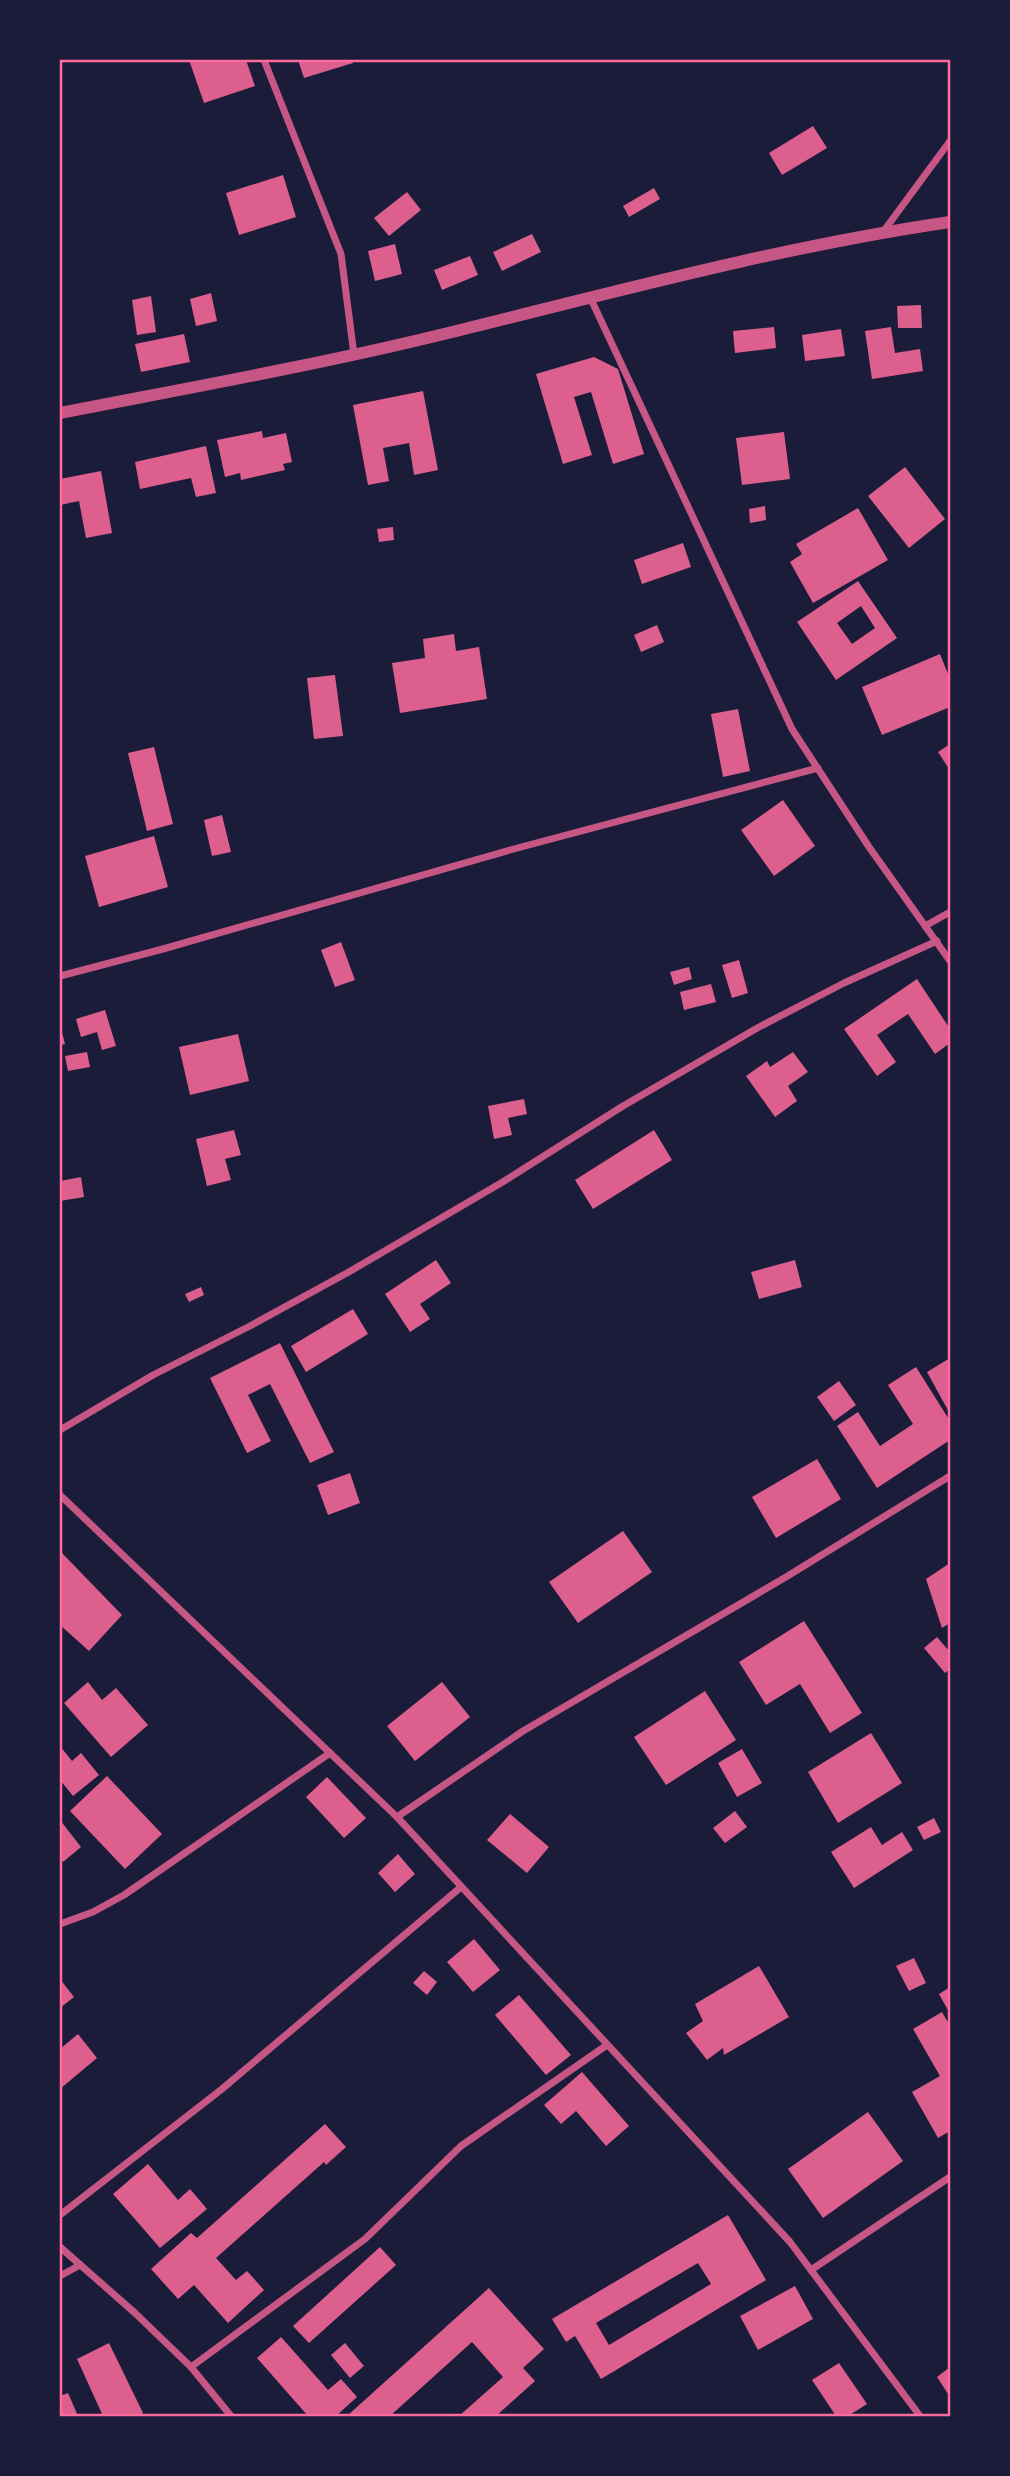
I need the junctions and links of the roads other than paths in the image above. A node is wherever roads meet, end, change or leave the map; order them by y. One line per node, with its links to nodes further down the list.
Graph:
1 (264, 60): 6 (street)
2 (950, 141): 4 (street)
3 (950, 222): 4 (street)
4 (883, 232): 5 (street)
5 (590, 297): 6 (street); 8 (street)
6 (354, 355): 7 (street)
7 (60, 413)
8 (818, 768): 10 (street); 13 (street)
9 (950, 912): 10 (street)
10 (925, 926): 11 (street)
11 (937, 942): 12 (street); 14 (street)
12 (950, 961)
13 (60, 976)
14 (60, 1430)
15 (950, 1476): 18 (street)
16 (60, 1495): 17 (street)
17 (330, 1753): 18 (street); 20 (street)
18 (397, 1817): 19 (street)
19 (461, 1887): 21 (street); 23 (street)
20 (60, 1924)
21 (607, 2045): 26 (street); 28 (street)
22 (950, 2177): 26 (street)
23 (60, 2215)
24 (60, 2247): 25 (street)
25 (80, 2265): 27 (street); 28 (street)
26 (811, 2270): 30 (street)
27 (60, 2276)
28 (191, 2367): 29 (street)
29 (231, 2417)
30 (920, 2417)

